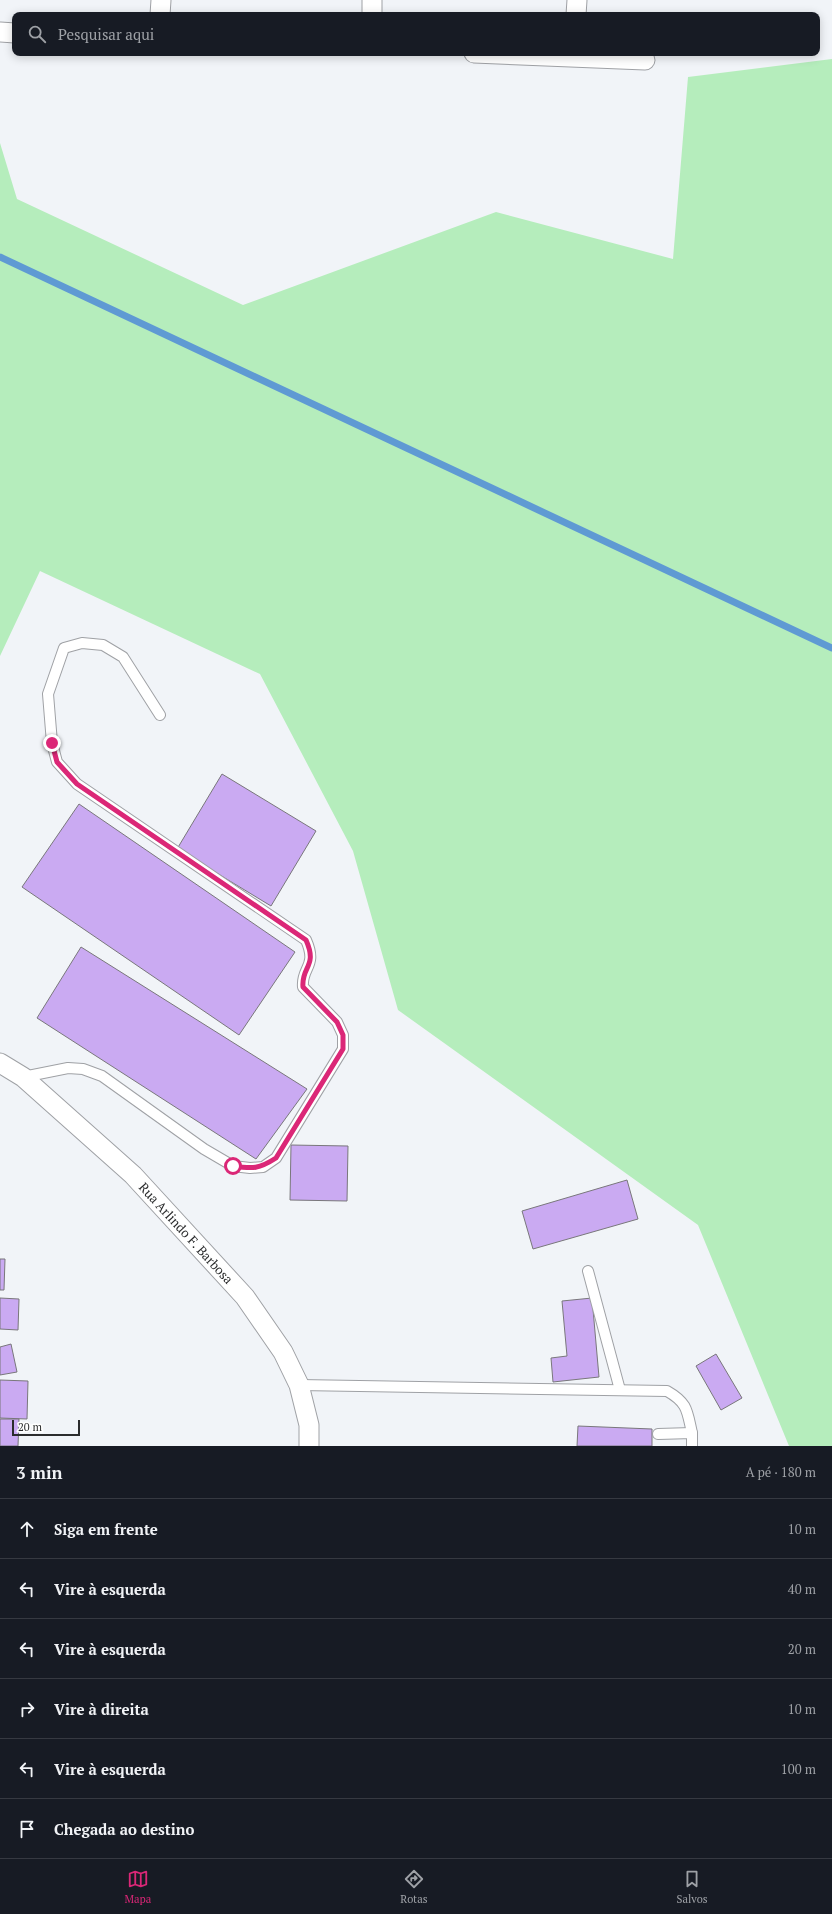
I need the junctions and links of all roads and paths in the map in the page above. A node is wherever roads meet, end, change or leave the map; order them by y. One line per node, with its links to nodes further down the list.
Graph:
1 (161, 0): 4 (street)
2 (372, 0): 5 (street)
3 (577, 0): 6 (street)
4 (160, 12)
5 (372, 12)
6 (576, 12)
7 (0, 32): 8 (street)
8 (12, 33)
9 (589, 56): 10 (street)
10 (645, 60)
11 (160, 715): 13 (lane)
12 (0, 1063): 13 (street, Rua Arlindo F. Barbosa)
13 (23, 1077): 15 (street, Rua Arlindo F. Barbosa)
14 (588, 1271): 16 (lane)
15 (299, 1385): 16 (lane); 19 (street, Rua Arlindo F. Barbosa)
16 (620, 1390): 17 (lane)
17 (692, 1433): 18 (lane); 20 (lane)
18 (658, 1434)
19 (309, 1446)
20 (692, 1446)

